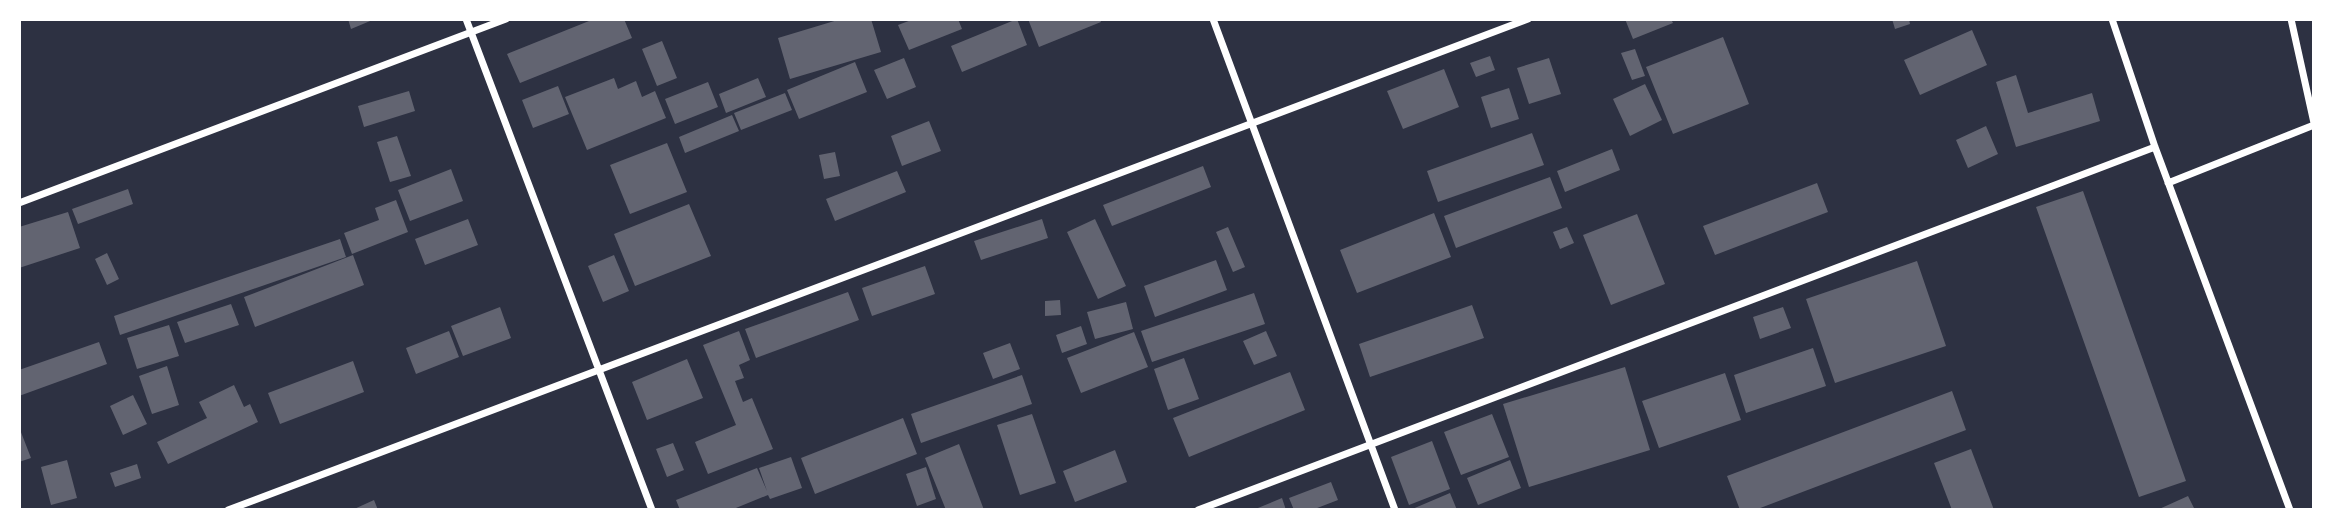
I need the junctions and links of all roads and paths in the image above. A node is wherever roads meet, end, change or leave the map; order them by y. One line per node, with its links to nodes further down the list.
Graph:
1 (466, 19): 7 (street)
2 (506, 19): 7 (street)
3 (1213, 19): 8 (street)
4 (1528, 19): 8 (street)
5 (2112, 19): 10 (street)
6 (2291, 19): 9 (street)
7 (471, 32): 12 (street); 13 (street)
8 (1252, 123): 13 (street); 14 (street)
9 (2314, 124): 11 (street)
10 (2155, 147): 11 (street); 14 (street)
11 (2168, 183): 19 (street)
12 (19, 203)
13 (598, 368): 15 (street); 16 (street)
14 (1370, 444): 17 (street); 18 (street)
15 (228, 510)
16 (652, 510)
17 (1198, 510)
18 (1395, 510)
19 (2290, 510)

